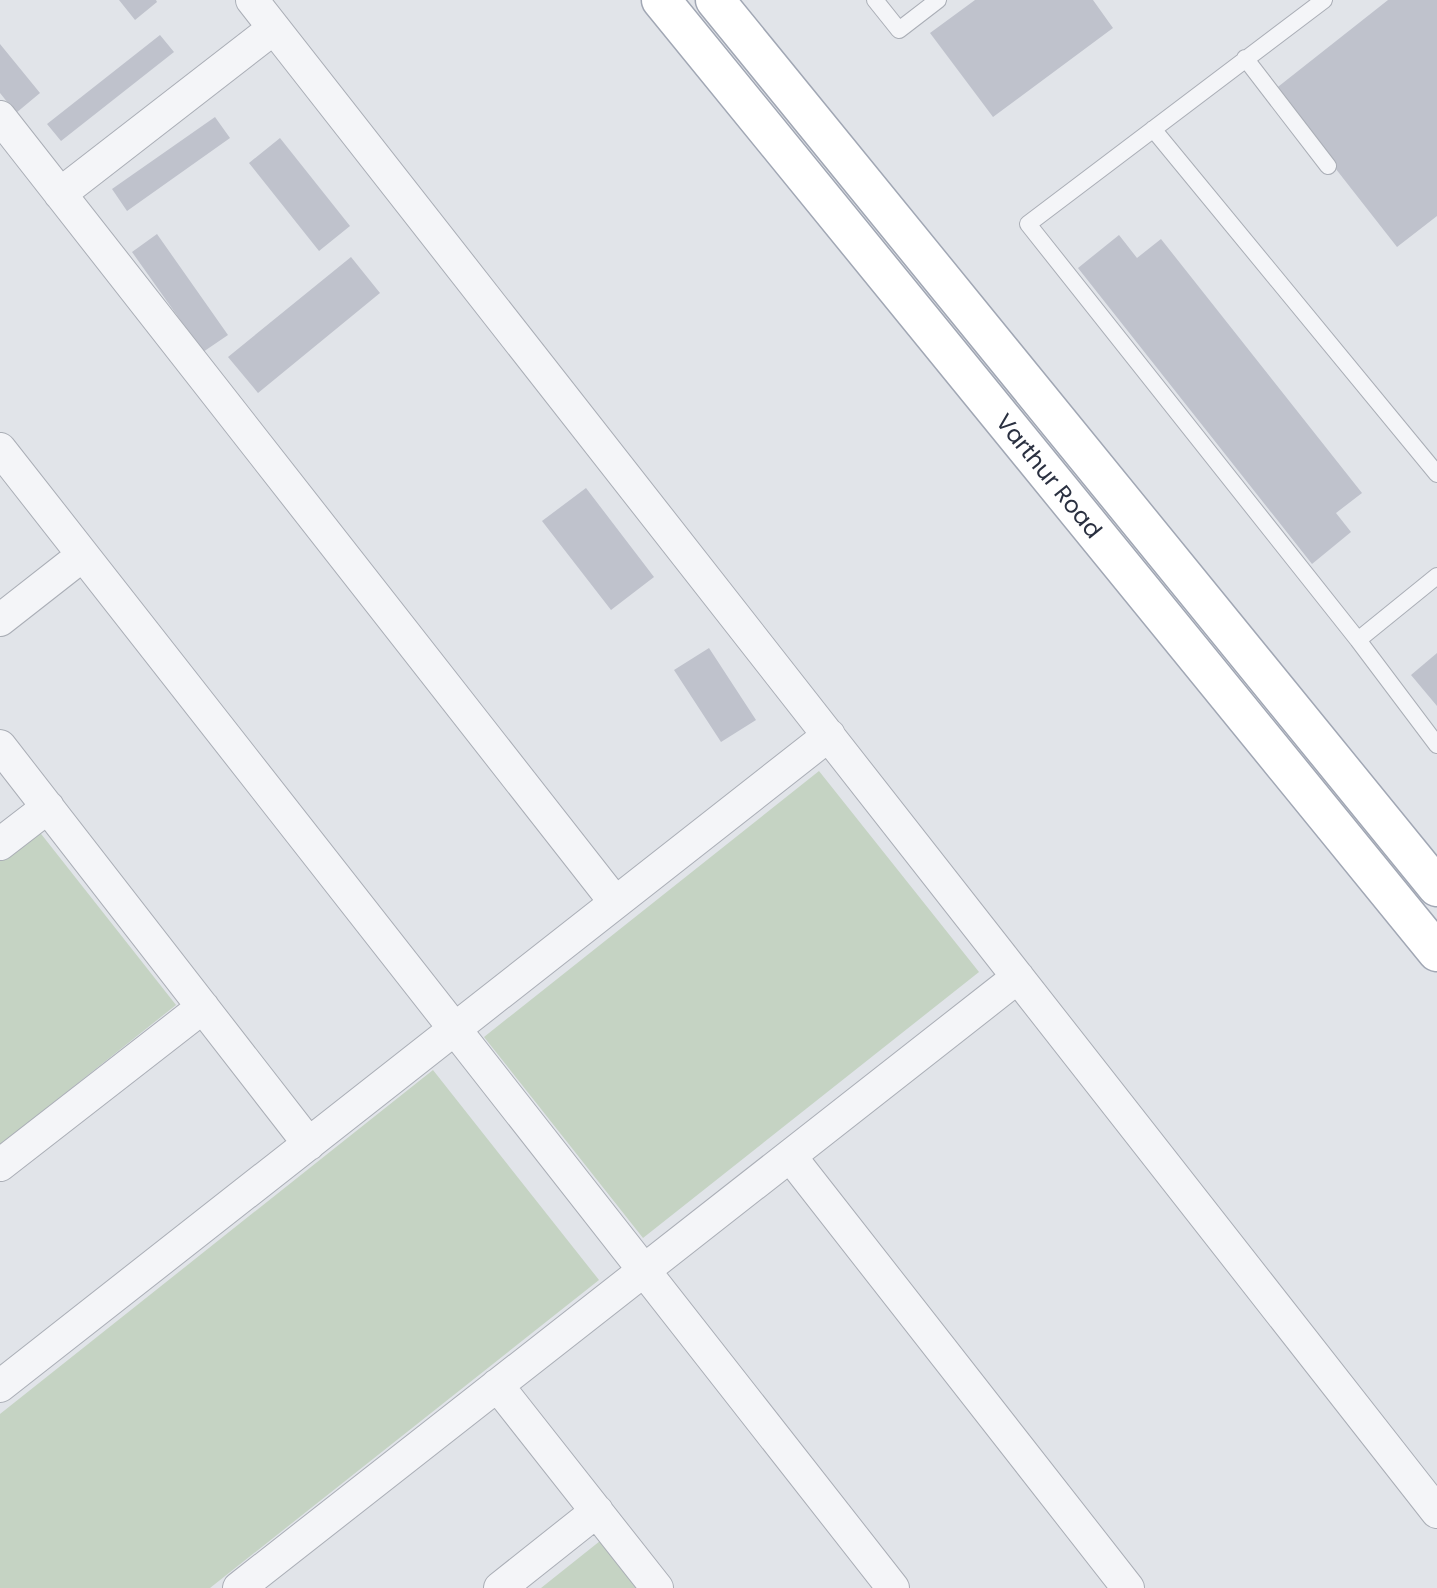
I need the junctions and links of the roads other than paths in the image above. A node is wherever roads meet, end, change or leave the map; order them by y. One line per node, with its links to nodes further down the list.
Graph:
1 (252, 0): 7 (street)
2 (661, 0): 26 (main road, Varthur Road)
3 (715, 0): 24 (main road, Varthur Road)
4 (875, 0): 5 (lane)
5 (938, 0)
6 (1324, 0): 8 (lane)
7 (274, 28): 12 (street); 19 (street)
8 (1245, 58): 10 (lane); 11 (lane)
9 (0, 117): 12 (street)
10 (1153, 129): 14 (lane); 18 (lane)
11 (1328, 166)
12 (60, 194): 25 (street)
13 (0, 449): 15 (street)
14 (1437, 474)
15 (83, 555): 17 (street); 29 (street)
16 (1437, 576): 18 (lane)
17 (0, 620)
18 (1358, 640): 21 (lane)
19 (829, 735): 25 (street); 27 (street)
20 (0, 746): 22 (street)
21 (1437, 746)
22 (48, 807): 23 (street); 28 (street)
23 (0, 844)
24 (1437, 887)
25 (615, 902): 29 (street)
26 (1437, 952)
27 (1018, 977): 31 (street); 37 (street)
28 (203, 1007): 30 (street); 32 (street)
29 (455, 1029): 30 (street); 33 (street)
30 (309, 1144): 34 (street)
31 (790, 1156): 33 (street); 42 (street)
32 (0, 1165)
33 (644, 1270): 35 (street); 41 (street)
34 (1, 1382)
35 (497, 1385): 36 (street); 38 (street)
36 (597, 1511): 39 (street); 40 (street)
37 (1437, 1512)
38 (239, 1588)
39 (500, 1588)
40 (657, 1588)
41 (893, 1588)
42 (1128, 1588)

